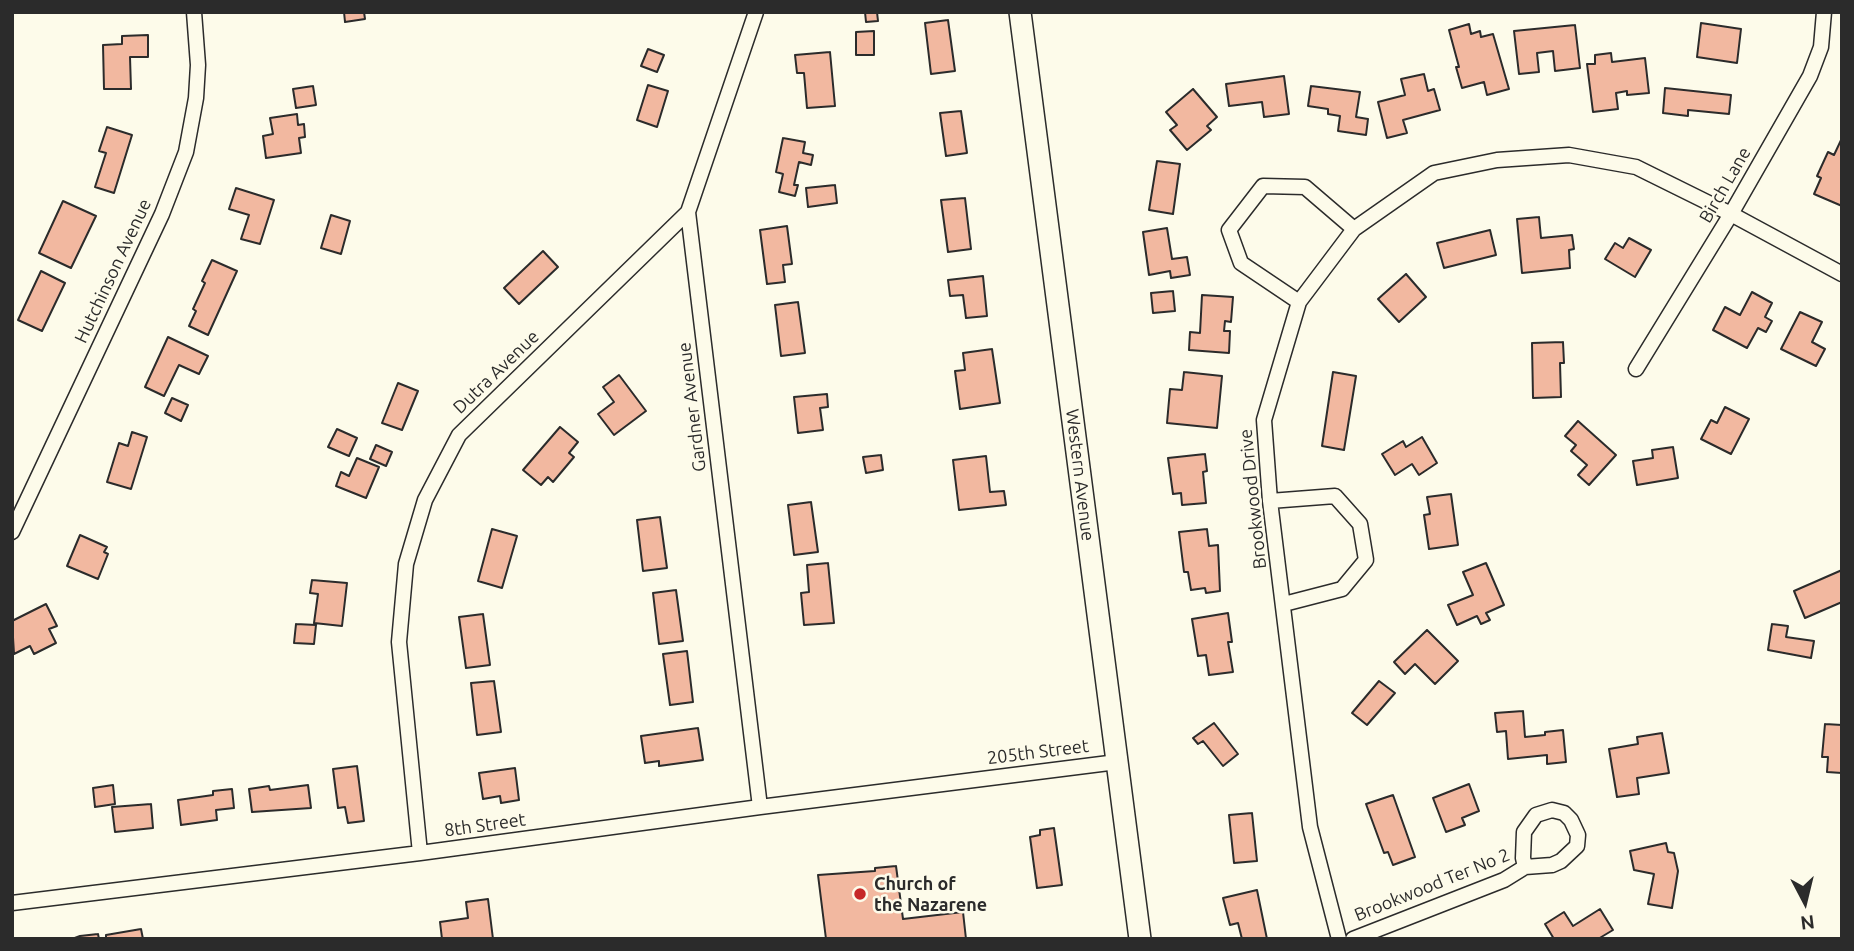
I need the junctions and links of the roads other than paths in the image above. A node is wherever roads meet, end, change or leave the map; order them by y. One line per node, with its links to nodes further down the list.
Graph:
1 (194, 12): 12 (street, Hutchinson Avenue)
2 (757, 12): 5 (street, Gardner Avenue)
3 (1020, 12): 14 (main road, Western Avenue)
4 (1824, 12): 6 (street, Birch Lane)
5 (688, 212): 16 (street, Gardner Avenue); 17 (street, Dutra Avenue)
6 (1731, 214): 7 (street, Brookwood Drive); 8 (street, Brookwood Drive); 10 (street, Birch Lane)
7 (1354, 229): 9 (street, Brookwood Drive); 9 (street)
8 (1842, 274)
9 (1299, 302): 11 (street, Brookwood Drive)
10 (1636, 369)
11 (1270, 501): 13 (street, Brookwood Drive); 13 (street)
12 (12, 532)
13 (1284, 604): 21 (street, Brookwood Drive)
14 (1117, 762): 15 (street, 205th Street); 20 (main road, Western Avenue)
15 (963, 781): 16 (street, 8th Street)
16 (760, 807): 17 (street, 8th Street)
17 (420, 853): 19 (street, 8th Street)
18 (1525, 867): 18 (street, Brookwood Ter No 2); 22 (street, Brookwood Ter No 2)
19 (12, 903)
20 (1140, 939)
21 (1339, 939)
22 (1353, 939)

